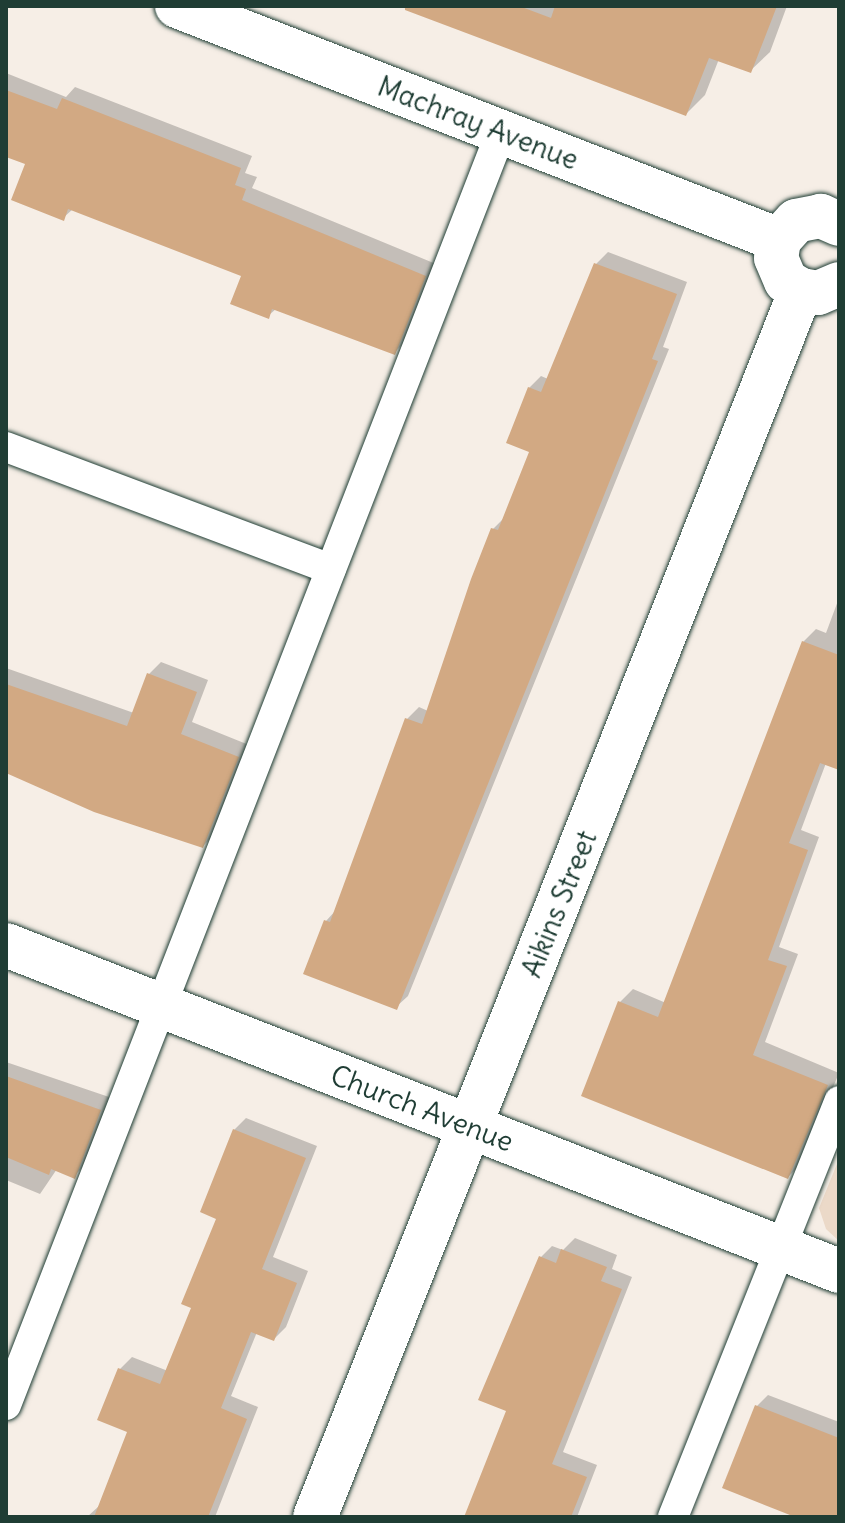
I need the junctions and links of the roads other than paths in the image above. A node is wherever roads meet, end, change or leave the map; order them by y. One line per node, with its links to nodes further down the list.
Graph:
1 (177, 6): 2 (street, Machray Avenue)
2 (501, 132): 4 (street, Machray Avenue); 7 (lane)
3 (836, 213): 4 (street)
4 (779, 240): 5 (street)
5 (820, 287): 11 (street, Aikins Street)
6 (6, 447): 7 (lane)
7 (331, 569): 9 (lane)
8 (6, 945): 9 (street, Church Avenue)
9 (161, 1006): 11 (street, Church Avenue); 14 (lane)
10 (839, 1101): 12 (lane)
11 (471, 1127): 12 (street, Church Avenue); 16 (street, Aikins Street)
12 (781, 1248): 13 (street, Church Avenue); 17 (lane)
13 (839, 1271)
14 (12, 1374): 15 (lane)
15 (6, 1405)
16 (315, 1517)
17 (673, 1517)

